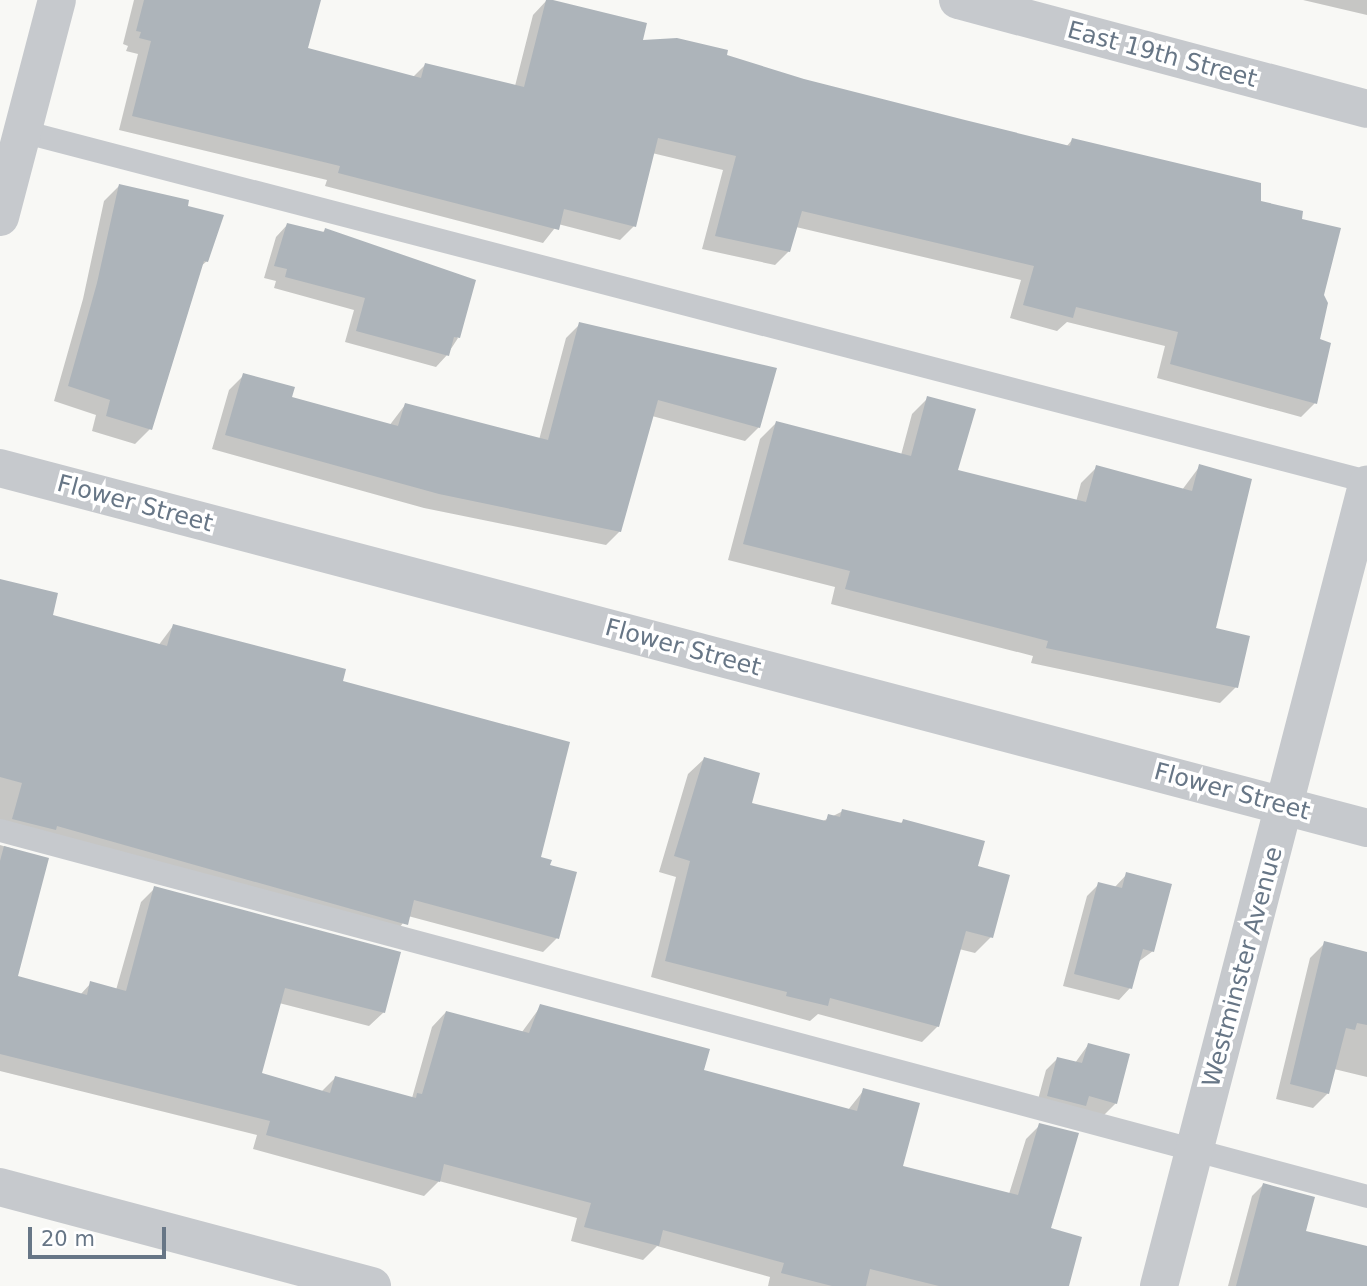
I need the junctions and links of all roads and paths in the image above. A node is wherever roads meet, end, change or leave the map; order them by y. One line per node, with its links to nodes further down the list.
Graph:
1 (57, 0): 4 (street)
2 (958, 0): 3 (street, East 19th Street)
3 (1367, 109)
4 (22, 131): 5 (street); 7 (lane)
5 (0, 217)
6 (0, 468): 8 (street, Flower Street)
7 (1367, 483): 8 (street, Westminster Avenue)
8 (1286, 806): 9 (street, Flower Street); 11 (street, Westminster Avenue)
9 (1367, 828)
10 (0, 830): 11 (lane)
11 (1194, 1152): 13 (lane); 15 (street, Westminster Avenue)
12 (0, 1187): 14 (street)
13 (1367, 1196)
14 (372, 1286)
15 (1159, 1286)

